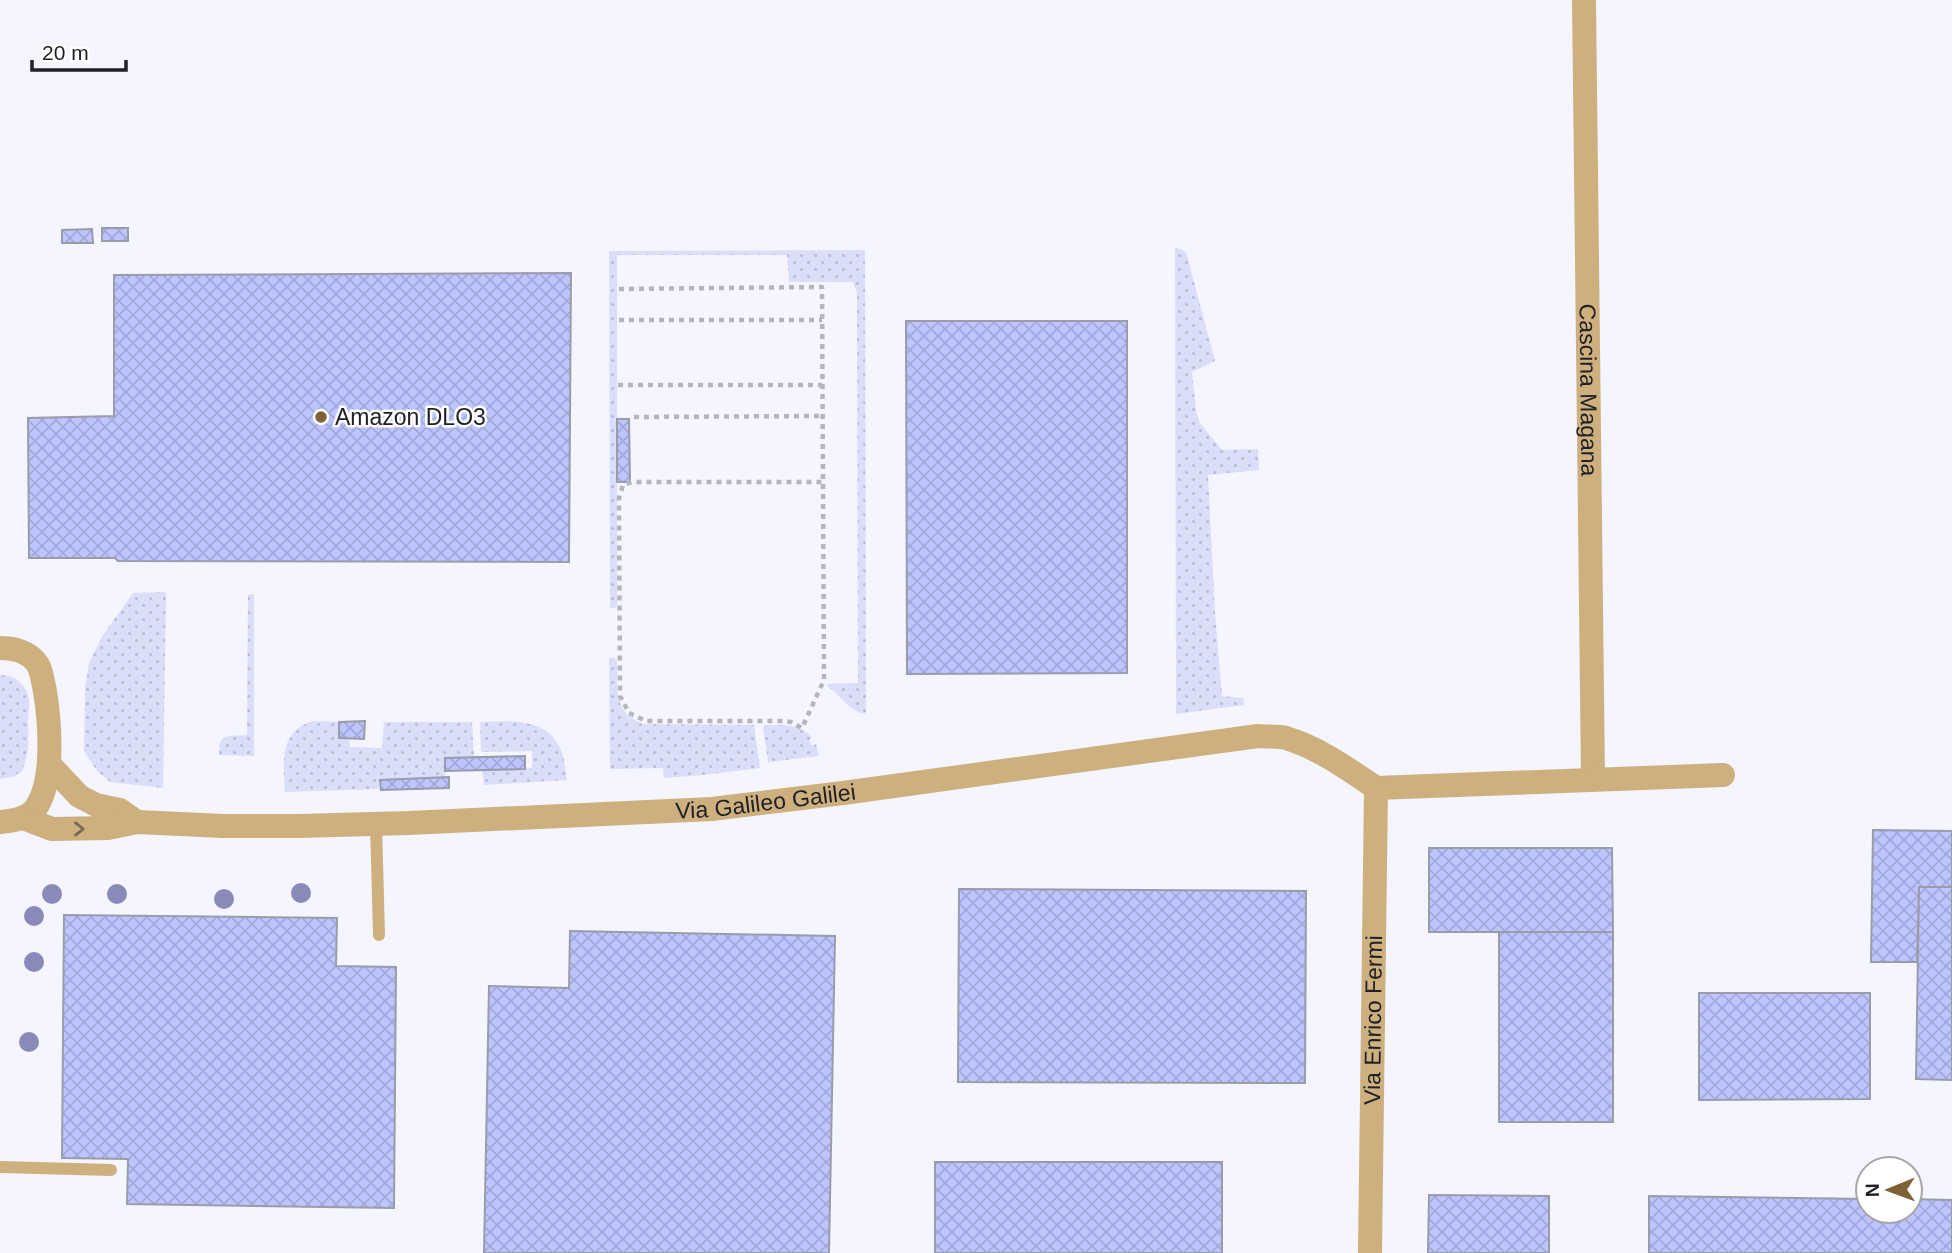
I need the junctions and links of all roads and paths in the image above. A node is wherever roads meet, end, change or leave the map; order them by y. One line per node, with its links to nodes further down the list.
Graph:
1 (1584, 0): 13 (street, Cascina Magana)
2 (619, 289): 4 (path)
3 (619, 320): 4 (path)
4 (822, 320): 6 (path)
5 (618, 385): 6 (path)
6 (822, 385): 7 (path)
7 (822, 416): 8 (path); 9 (path)
8 (635, 417)
9 (822, 482): 9 (path)
10 (0, 648): 11 (street)
11 (48, 764): 15 (street); 16 (street)
12 (1723, 775): 13 (street)
13 (1593, 779): 14 (street)
14 (1376, 788): 17 (street, Via Galileo Galilei); 21 (street, Via Enrico Fermi)
15 (11, 820): 16 (street, one-way to 16)
16 (137, 822): 17 (street, Via Galileo Galilei)
17 (376, 824): 18 (lane)
18 (379, 935)
19 (0, 1167): 20 (lane)
20 (111, 1170)
21 (1370, 1253)

